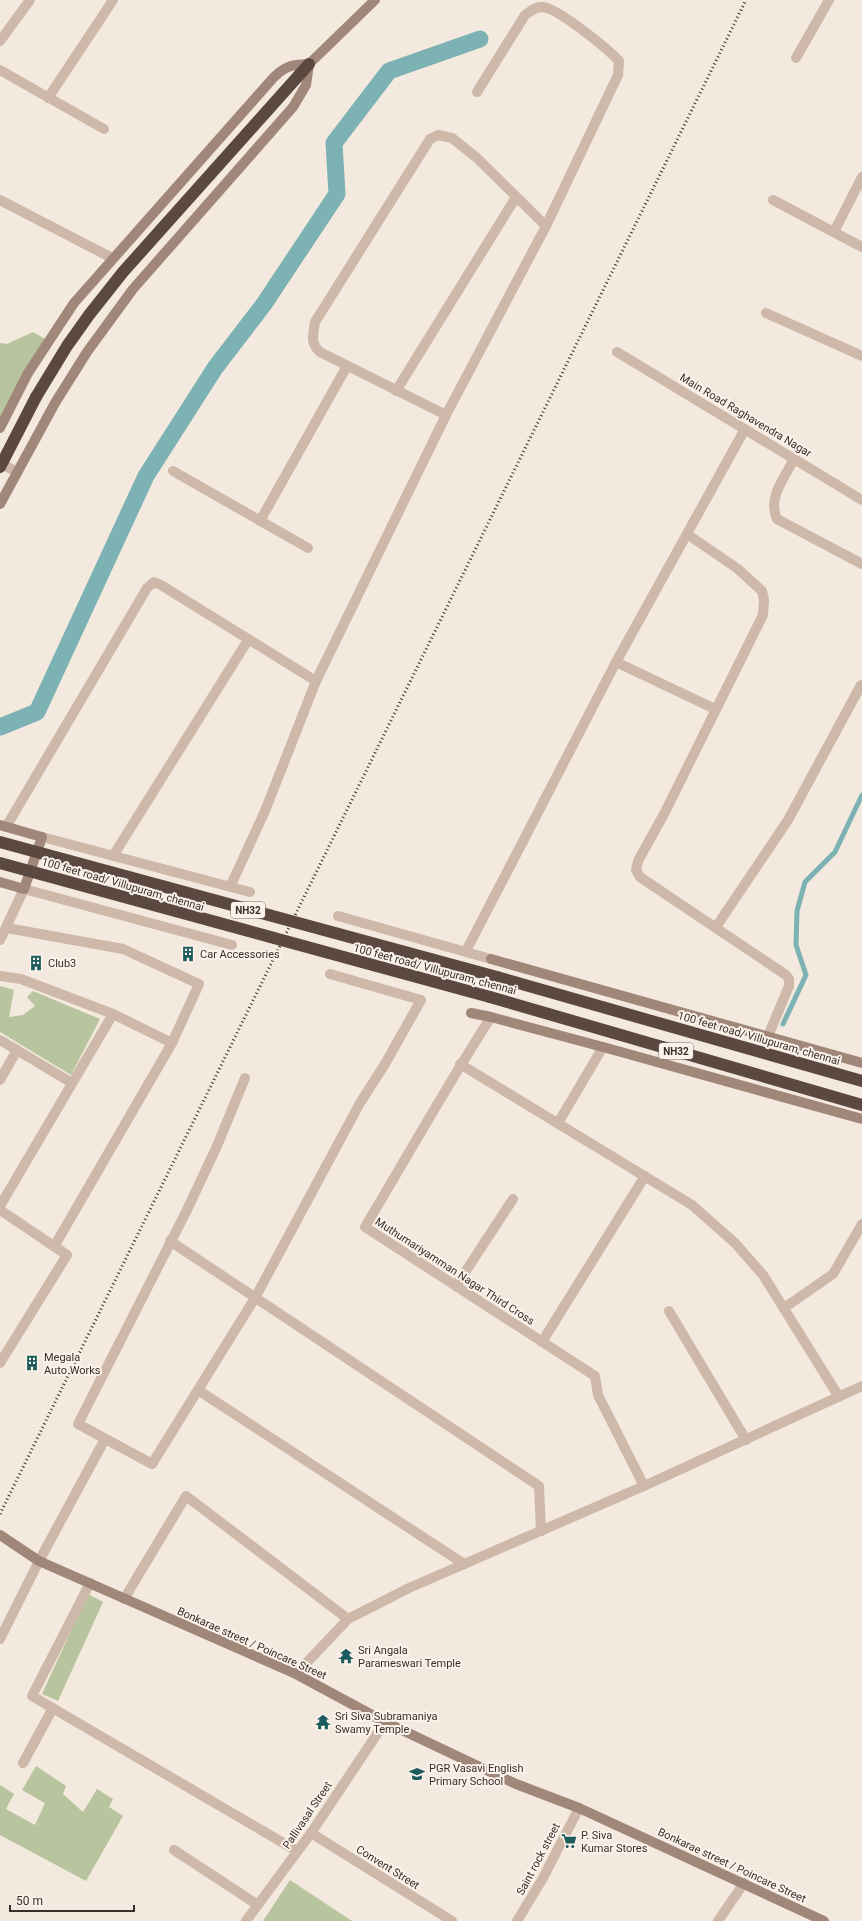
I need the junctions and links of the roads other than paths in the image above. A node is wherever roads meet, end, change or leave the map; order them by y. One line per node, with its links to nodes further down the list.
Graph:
1 (30, 0): 5 (street)
2 (113, 0): 10 (street)
3 (375, 0): 7 (street)
4 (829, 0): 6 (street)
5 (0, 41)
6 (796, 58)
7 (309, 64): 19 (street); 30 (highway, bridge); 32 (street)
8 (0, 70): 10 (street)
9 (477, 92): 16 (street)
10 (48, 98): 11 (street)
11 (104, 129)
12 (862, 177): 17 (street)
13 (516, 196): 16 (street); 23 (street); 24 (street)
14 (0, 200): 19 (street)
15 (773, 200): 17 (street)
16 (546, 226): 25 (street)
17 (834, 232): 18 (street)
18 (862, 247)
19 (112, 258): 26 (street)
20 (766, 313): 22 (street)
21 (617, 352): 27 (street, Main Road Raghavendra Nagar)
22 (862, 356)
23 (347, 366): 24 (street); 35 (street)
24 (396, 391): 25 (street)
25 (446, 415): 41 (street)
26 (0, 428)
27 (745, 429): 28 (street, Main Road Raghavendra Nagar); 36 (street)
28 (794, 459): 33 (street, Main Road Raghavendra Nagar); 38 (street)
29 (0, 463): 32 (street)
30 (0, 467)
31 (173, 471): 35 (street)
32 (17, 472): 34 (street)
33 (862, 500)
34 (0, 504)
35 (260, 521): 37 (street)
36 (687, 534): 40 (street); 43 (street)
37 (308, 548)
38 (862, 564)
39 (248, 640): 41 (street); 44 (street); 47 (street)
40 (616, 662): 43 (street); 58 (street)
41 (316, 681): 50 (street)
42 (861, 685): 54 (street)
43 (715, 709): 54 (street)
44 (3, 826): 45 (street)
45 (42, 836): 47 (street); 51 (street)
46 (0, 842): 73 (highway, 100 feet road/ Villupuram, chennai / NH32, bridge)
47 (113, 856): 50 (street)
48 (0, 863): 75 (highway, 100 feet road/ Villupuram, chennai / NH32, bridge)
49 (0, 882): 51 (street)
50 (230, 887): 52 (street)
51 (24, 889): 55 (street); 57 (street)
52 (250, 892)
53 (338, 916): 58 (street)
54 (716, 927): 64 (street)
55 (7, 928): 56 (street); 66 (street)
56 (0, 940)
57 (232, 945)
58 (466, 951): 64 (street)
59 (330, 974): 86 (street)
60 (0, 976): 62 (street)
61 (471, 1013): 63 (street)
62 (113, 1014): 66 (street); 74 (street)
63 (491, 1017): 67 (street); 70 (street, Muthumariyamman Nagar Third Cross)
64 (768, 1036): 69 (street)
65 (0, 1040): 68 (street)
66 (172, 1043): 84 (street)
67 (603, 1047): 76 (street); 77 (street)
68 (17, 1050): 72 (street); 74 (street)
69 (862, 1063)
70 (460, 1064): 77 (street); 85 (street, Muthumariyamman Nagar Third Cross)
71 (245, 1078): 83 (street)
72 (0, 1080)
73 (862, 1081)
74 (72, 1083): 80 (street)
75 (862, 1104)
76 (862, 1119)
77 (558, 1123): 78 (street)
78 (645, 1176): 87 (street); 89 (street)
79 (513, 1199): 85 (street)
80 (0, 1206)
81 (0, 1210): 84 (street)
82 (862, 1224): 87 (street)
83 (170, 1241): 86 (street); 94 (street)
84 (55, 1245): 90 (street)
85 (456, 1286): 89 (street, Muthumariyamman Nagar Third Cross)
86 (255, 1298): 92 (street); 97 (street)
87 (784, 1308): 93 (street)
88 (669, 1311): 95 (street)
89 (542, 1342): 96 (street, Muthumariyamman Nagar Third Cross)
90 (0, 1363)
91 (862, 1386): 93 (street)
92 (198, 1390): 94 (street); 100 (street)
93 (840, 1397): 95 (street)
94 (105, 1439): 99 (street)
95 (746, 1440): 96 (street)
96 (644, 1486): 97 (street)
97 (541, 1531): 100 (street)
98 (0, 1535): 99 (street, Bonkarae street / Poincare Street)
99 (39, 1561): 101 (street, Bonkarae street / Poincare Street); 104 (street)
100 (464, 1564): 103 (street)
101 (90, 1583): 102 (street, Bonkarae street / Poincare Street); 106 (street)
102 (124, 1599): 103 (street); 105 (street, Bonkarae street / Poincare Street)
103 (348, 1619): 105 (street)
104 (0, 1638)
105 (296, 1674): 107 (street, Bonkarae street / Poincare Street)
106 (53, 1708): 108 (street); 112 (street)
107 (385, 1722): 109 (street, Bonkarae street / Poincare Street); 110 (street, Pallivasal Street)
108 (22, 1763)
109 (579, 1808): 113 (street, Bonkarae street / Poincare Street); 117 (street, Saint rock street)
110 (311, 1833): 112 (street, Pallivasal Street); 116 (street, Convent Street)
111 (174, 1850): 114 (street)
112 (297, 1851): 114 (street, Pallivasal Street)
113 (744, 1883): 118 (street); 119 (street, Bonkarae street / Poincare Street)
114 (258, 1905): 115 (street, Pallivasal Street)
115 (246, 1921)
116 (452, 1921)
117 (517, 1921)
118 (718, 1921)
119 (824, 1921)

